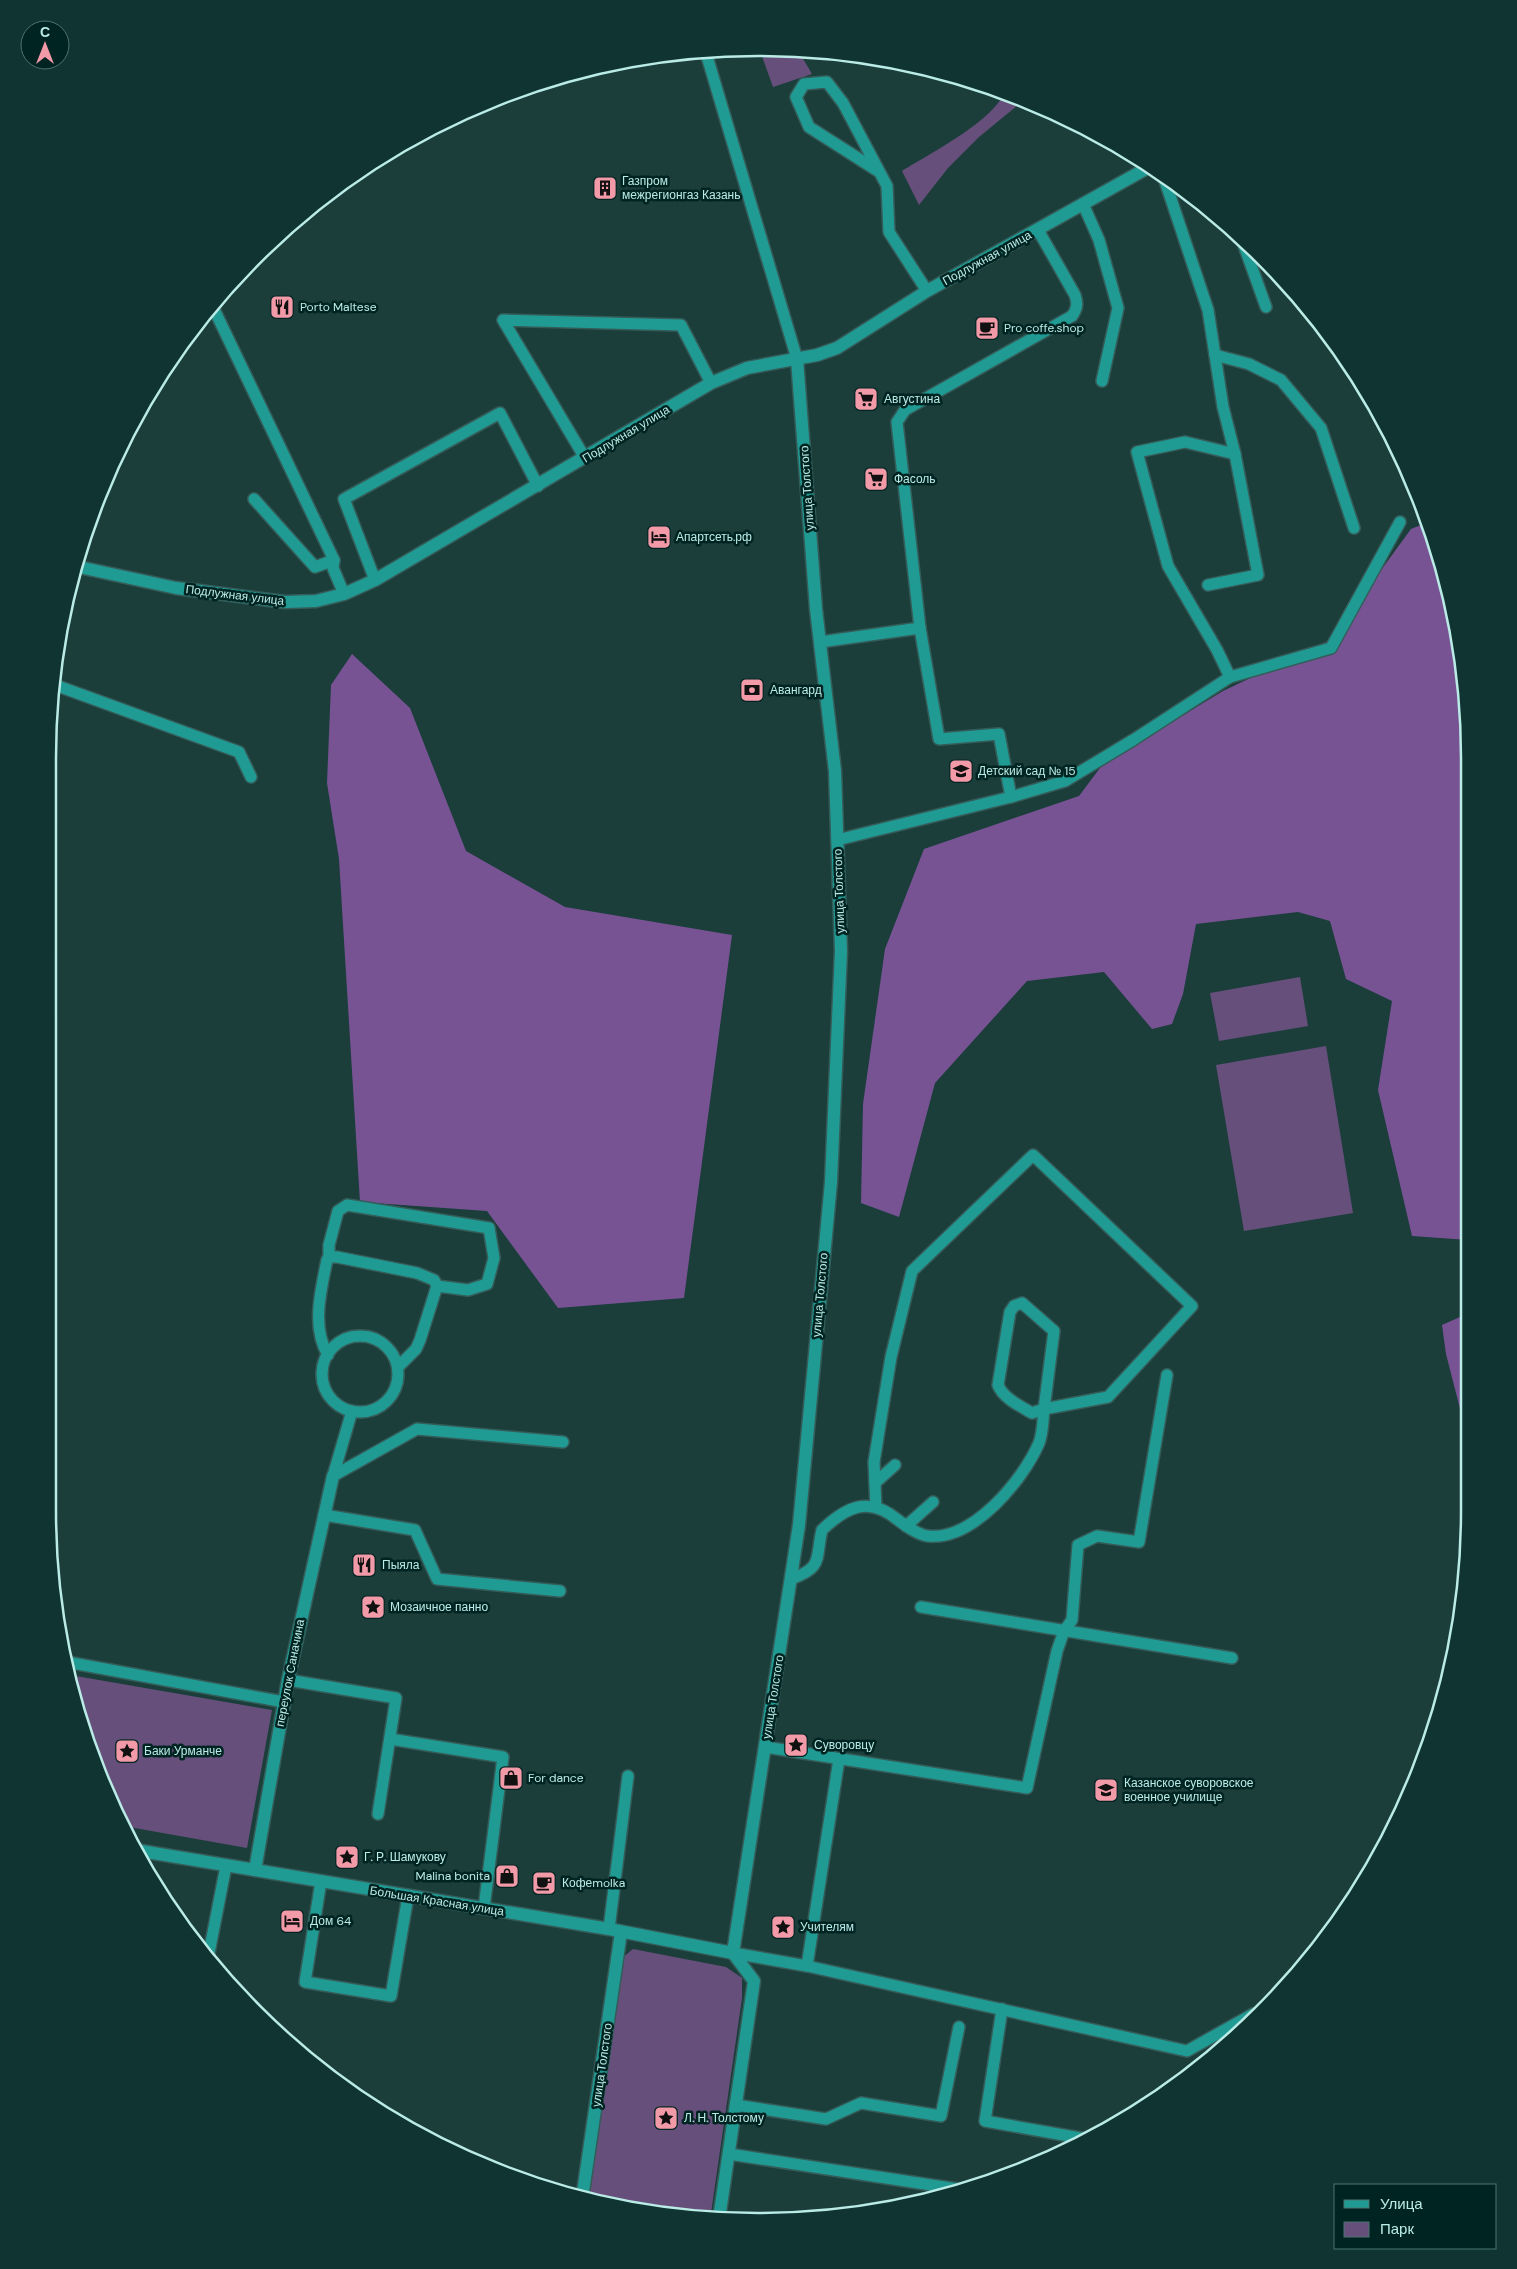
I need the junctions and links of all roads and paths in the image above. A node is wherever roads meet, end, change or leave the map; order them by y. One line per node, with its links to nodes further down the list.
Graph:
1 (708, 58): 12 (lane)
2 (878, 171): 2 (lane); 8 (lane)
3 (1143, 171): 5 (street, Подлужная улица)
4 (1167, 188): 11 (lane)
5 (1083, 204): 6 (street, Подлужная улица); 13 (lane)
6 (1038, 230): 8 (street, Подлужная улица); 26 (lane)
7 (1247, 255): 9 (lane)
8 (927, 291): 12 (street, Подлужная улица)
9 (1266, 307)
10 (216, 313): 21 (lane)
11 (1215, 355): 15 (lane); 20 (lane)
12 (797, 359): 14 (street, Подлужная улица); 27 (street, улица Толстого)
13 (1102, 381)
14 (712, 383): 16 (street, Подлужная улица); 16 (lane)
15 (1235, 454): 24 (lane); 28 (lane)
16 (585, 458): 17 (street, Подлужная улица)
17 (538, 486): 23 (street, Подлужная улица); 23 (lane)
18 (254, 499): 21 (lane)
19 (1400, 522): 28 (lane)
20 (1354, 528)
21 (334, 560): 25 (lane)
22 (83, 568): 25 (street, Подлужная улица)
23 (375, 580): 25 (street, Подлужная улица)
24 (1208, 585)
25 (344, 594)
26 (920, 628): 27 (lane); 31 (lane)
27 (820, 642): 32 (street, улица Толстого)
28 (1230, 677): 31 (lane)
29 (60, 687): 30 (lane)
30 (251, 777)
31 (1011, 797): 32 (lane)
32 (837, 840): 48 (street, улица Толстого)
33 (329, 1257): 34 (lane); 34 (lane); 35 (lane)
34 (437, 1286): 36 (lane)
35 (328, 1355): 36 (lane); 39 (lane)
36 (398, 1367): 39 (lane)
37 (1167, 1375): 51 (lane)
38 (1044, 1409): 38 (lane); 43 (lane); 47 (lane)
39 (352, 1411): 42 (lane)
40 (563, 1442): 42 (lane)
41 (894, 1465): 43 (lane)
42 (333, 1476): 46 (street, переулок Саначина)
43 (875, 1483): 45 (lane)
44 (933, 1502): 47 (lane)
45 (876, 1508): 47 (lane); 48 (lane)
46 (324, 1516): 49 (lane); 54 (street, переулок Саначина)
47 (906, 1526)
48 (791, 1579): 57 (street, улица Толстого)
49 (560, 1591)
50 (921, 1607): 51 (lane)
51 (1064, 1631): 52 (lane); 58 (lane)
52 (1232, 1658)
53 (73, 1663): 55 (lane)
54 (288, 1680): 55 (street, переулок Саначина); 56 (lane)
55 (284, 1702): 63 (street, переулок Саначина)
56 (390, 1739): 60 (lane); 66 (lane)
57 (765, 1747): 58 (lane); 69 (street, улица Толстого)
58 (839, 1759): 70 (lane)
59 (628, 1776): 67 (lane)
60 (378, 1814)
61 (145, 1853): 62 (street, Большая Красная улица)
62 (226, 1866): 63 (street, Большая Красная улица); 68 (lane)
63 (255, 1870): 64 (street, Большая Красная улица)
64 (321, 1881): 65 (street, Большая Красная улица); 65 (lane)
65 (408, 1896): 66 (street, Большая Красная улица)
66 (484, 1908): 67 (street, Большая Красная улица)
67 (615, 1930): 69 (street, Большая Красная улица); 77 (street, улица Толстого)
68 (210, 1949)
69 (734, 1953): 70 (lane); 74 (street)
70 (807, 1966): 71 (lane)
71 (1002, 2009): 72 (lane); 75 (lane)
72 (1239, 2022)
73 (959, 2027): 74 (lane)
74 (736, 2104): 76 (street)
75 (1075, 2137)
76 (729, 2154): 78 (lane); 79 (street)
77 (583, 2190)
78 (937, 2190)
79 (720, 2211)

